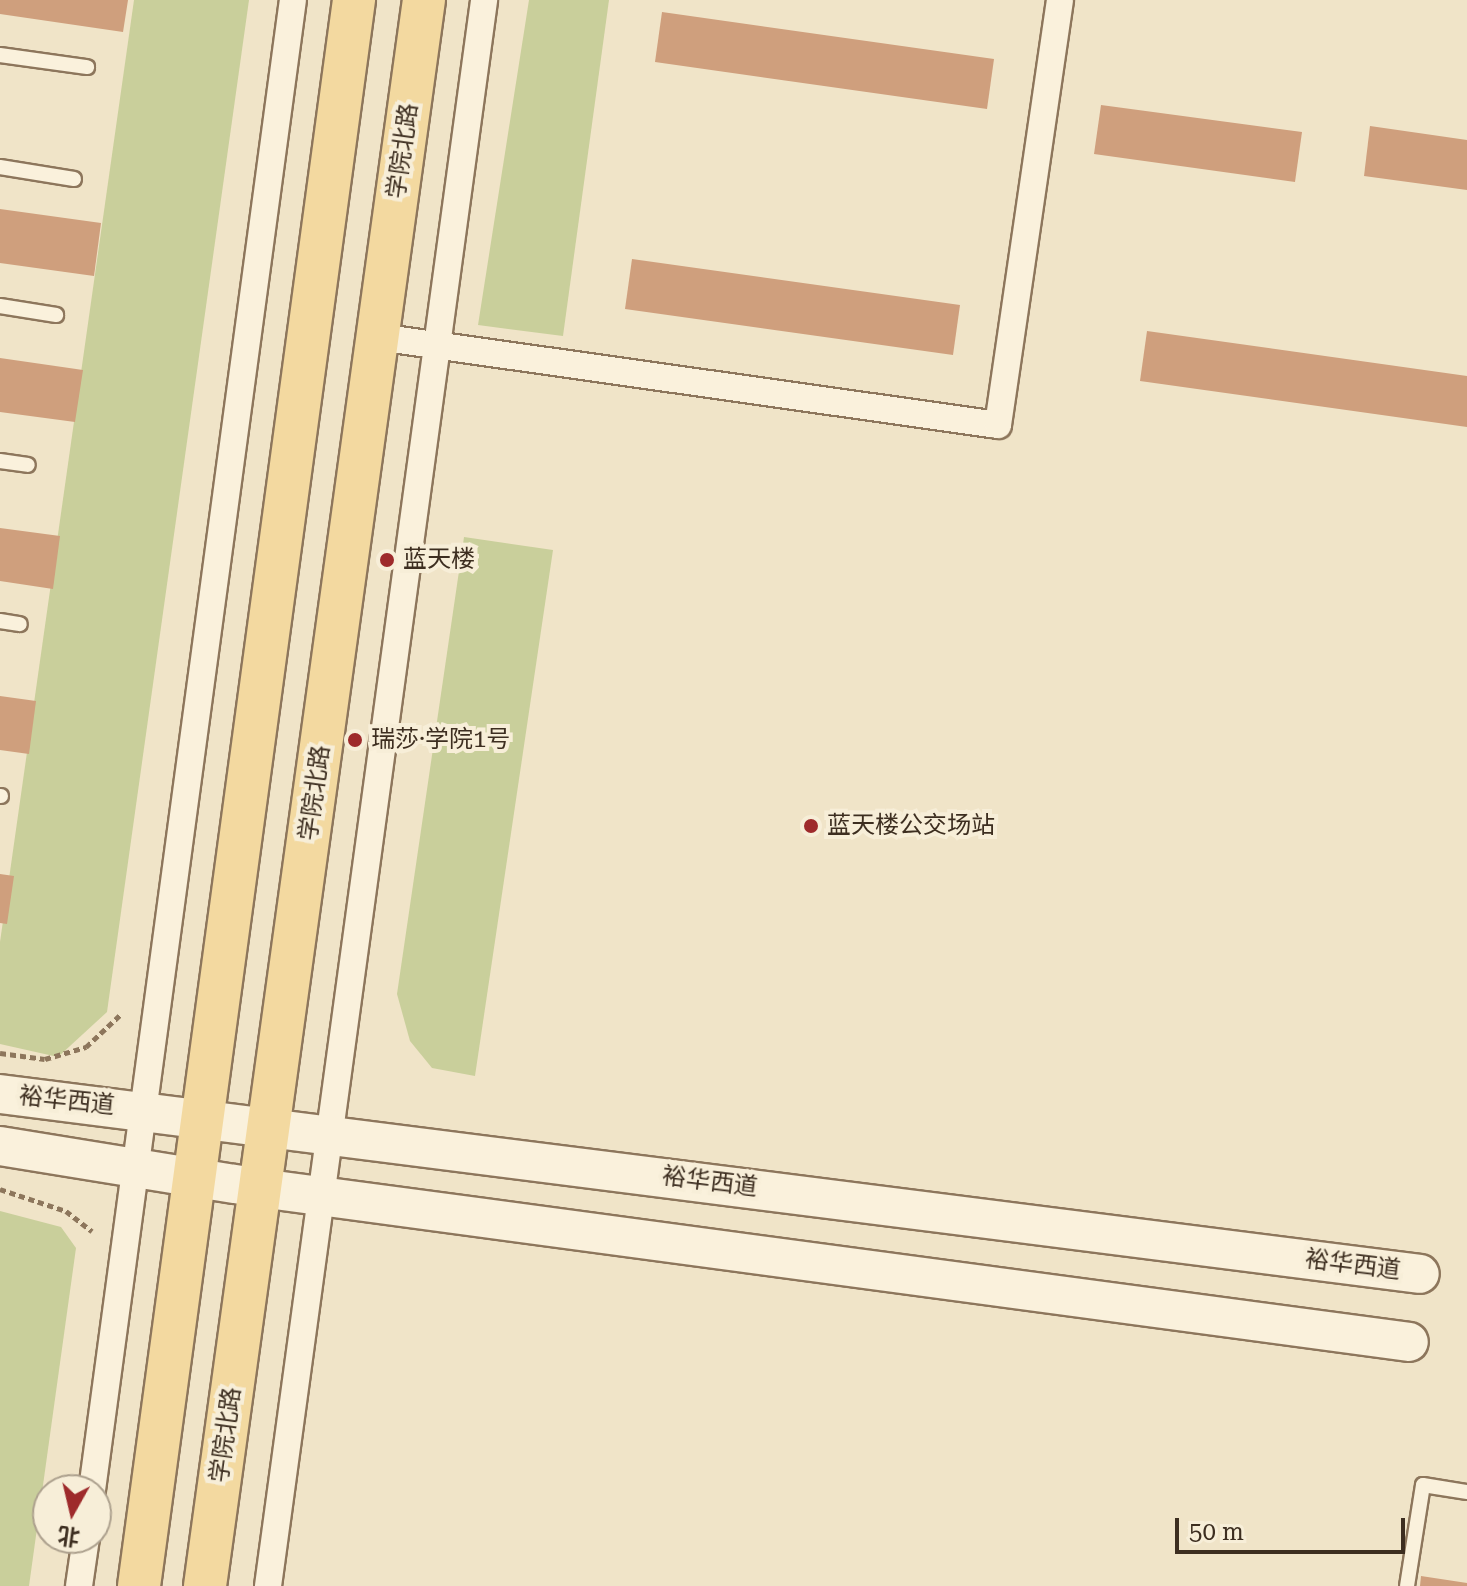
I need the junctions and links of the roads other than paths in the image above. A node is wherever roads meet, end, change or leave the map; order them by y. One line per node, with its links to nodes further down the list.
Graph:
1 (293, 0): 19 (street)
2 (354, 0): 20 (main road)
3 (424, 0): 12 (main road, 学院北路)
4 (484, 0): 13 (street)
5 (1060, 0): 13 (street)
6 (0, 55): 7 (lane)
7 (87, 67)
8 (0, 167): 9 (lane)
9 (74, 179)
10 (0, 306): 11 (lane)
11 (56, 315)
12 (378, 337): 13 (street); 21 (main road, 学院北路)
13 (440, 342): 22 (street)
14 (0, 461): 15 (lane)
15 (28, 465)
16 (0, 621): 17 (lane)
17 (20, 624)
18 (0, 1094): 19 (main road, 裕华西道)
19 (145, 1108): 20 (main road, 裕华西道); 24 (street)
20 (204, 1116): 21 (main road, 裕华西道); 25 (main road)
21 (268, 1125): 22 (main road, 裕华西道); 26 (main road, 学院北路)
22 (330, 1133): 27 (street); 28 (main road, 裕华西道)
23 (0, 1146): 24 (main road)
24 (139, 1171): 25 (main road); 30 (street)
25 (195, 1178): 26 (main road); 34 (main road)
26 (260, 1188): 27 (main road); 35 (main road, 学院北路)
27 (322, 1196): 29 (main road); 36 (street)
28 (1420, 1274)
29 (1409, 1342)
30 (94, 1474)
31 (1467, 1492): 37 (lane)
32 (84, 1554): 33 (street)
33 (79, 1586)
34 (139, 1586)
35 (205, 1586)
36 (268, 1586)
37 (1407, 1586)

